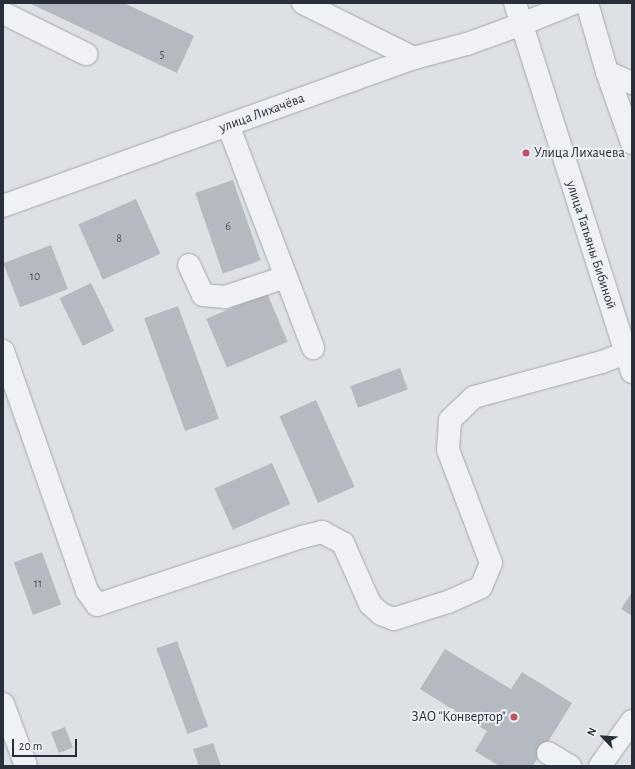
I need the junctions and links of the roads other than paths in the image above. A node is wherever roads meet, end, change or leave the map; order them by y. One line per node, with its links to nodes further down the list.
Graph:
1 (303, 3): 8 (street)
2 (515, 3): 6 (street, улица Татьяны Бибиной)
3 (574, 3): 6 (street, улица Лихачёва)
4 (586, 3): 9 (street)
5 (3, 13): 7 (street)
6 (522, 24): 8 (street, улица Лихачёва); 18 (street, улица Татьяны Бибиной)
7 (86, 54)
8 (414, 58): 11 (street, улица Лихачёва)
9 (607, 72): 10 (street); 12 (street)
10 (632, 83)
11 (228, 125): 13 (street, улица Лихачёва); 15 (street)
12 (632, 143)
13 (3, 206)
14 (188, 264): 15 (street)
15 (286, 277): 16 (street)
16 (313, 348)
17 (3, 351): 18 (street)
18 (629, 362)
19 (3, 704): 22 (street)
20 (632, 721): 24 (street)
21 (548, 753): 23 (street)
22 (26, 766)
23 (570, 766)
24 (600, 766)

